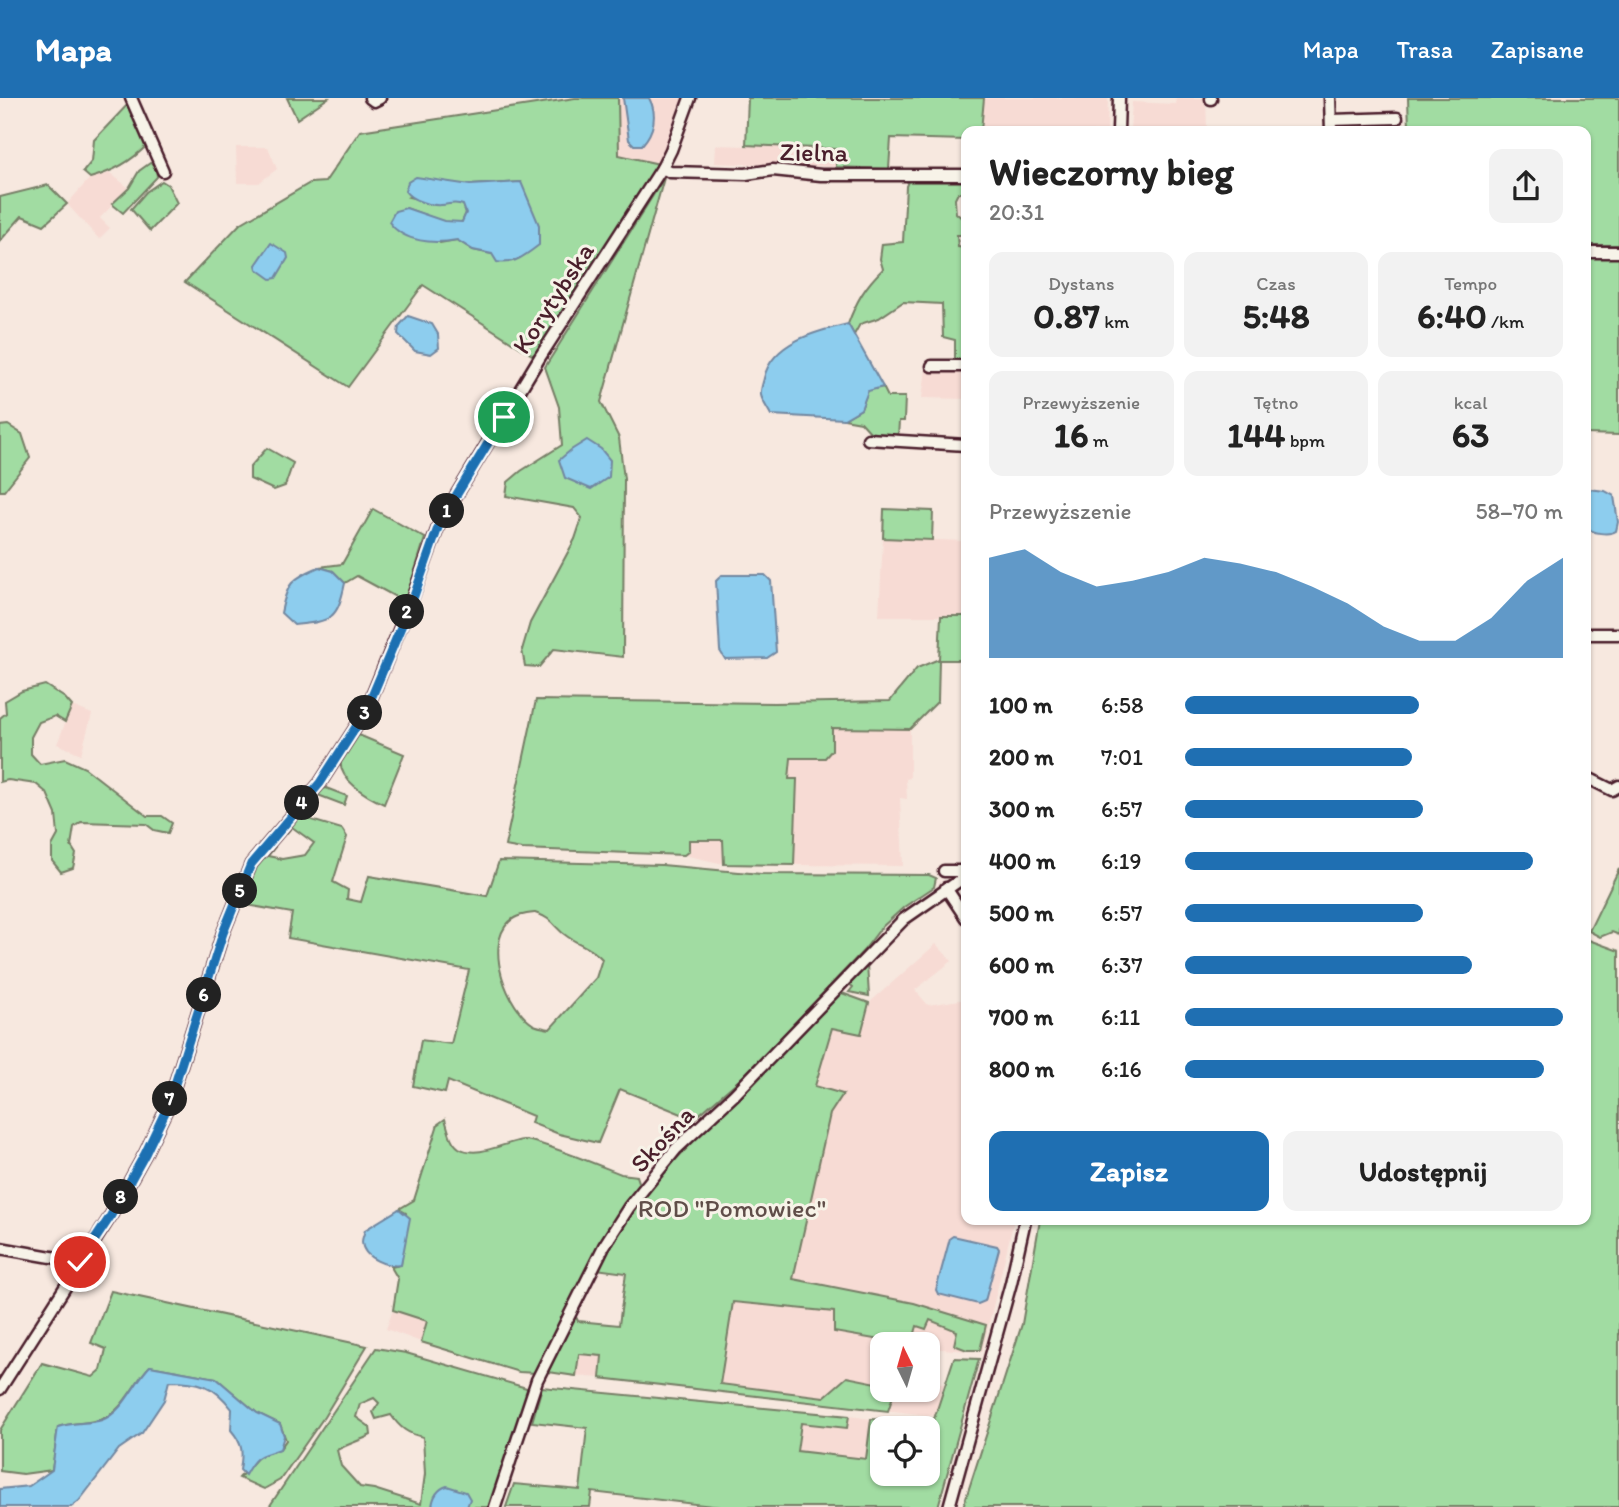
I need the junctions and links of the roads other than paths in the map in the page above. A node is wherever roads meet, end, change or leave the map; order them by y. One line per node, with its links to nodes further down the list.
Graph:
1 (131, 98): 9 (street)
2 (690, 98): 8 (street, Korytybska)
3 (1119, 98): 6 (street)
4 (1330, 98): 7 (street)
5 (1396, 118): 7 (street)
6 (1118, 126)
7 (1331, 126)
8 (662, 168): 10 (street, Zielna); 28 (street, Korytybska)
9 (163, 171)
10 (961, 175)
11 (1591, 252): 12 (street)
12 (1619, 252)
13 (932, 366): 14 (street)
14 (961, 366)
15 (869, 439): 16 (street)
16 (961, 445)
17 (1591, 634): 18 (street)
18 (1619, 634)
19 (1591, 780): 20 (street)
20 (1619, 786)
21 (944, 871): 22 (street, Skośna)
22 (961, 872)
23 (961, 878): 24 (street, Skośna)
24 (946, 888): 25 (street); 30 (street, Skośna)
25 (961, 910)
26 (1024, 1225): 31 (street)
27 (0, 1248): 28 (street)
28 (80, 1262): 29 (street, Korytybska)
29 (0, 1389)
30 (495, 1507)
31 (949, 1507)

